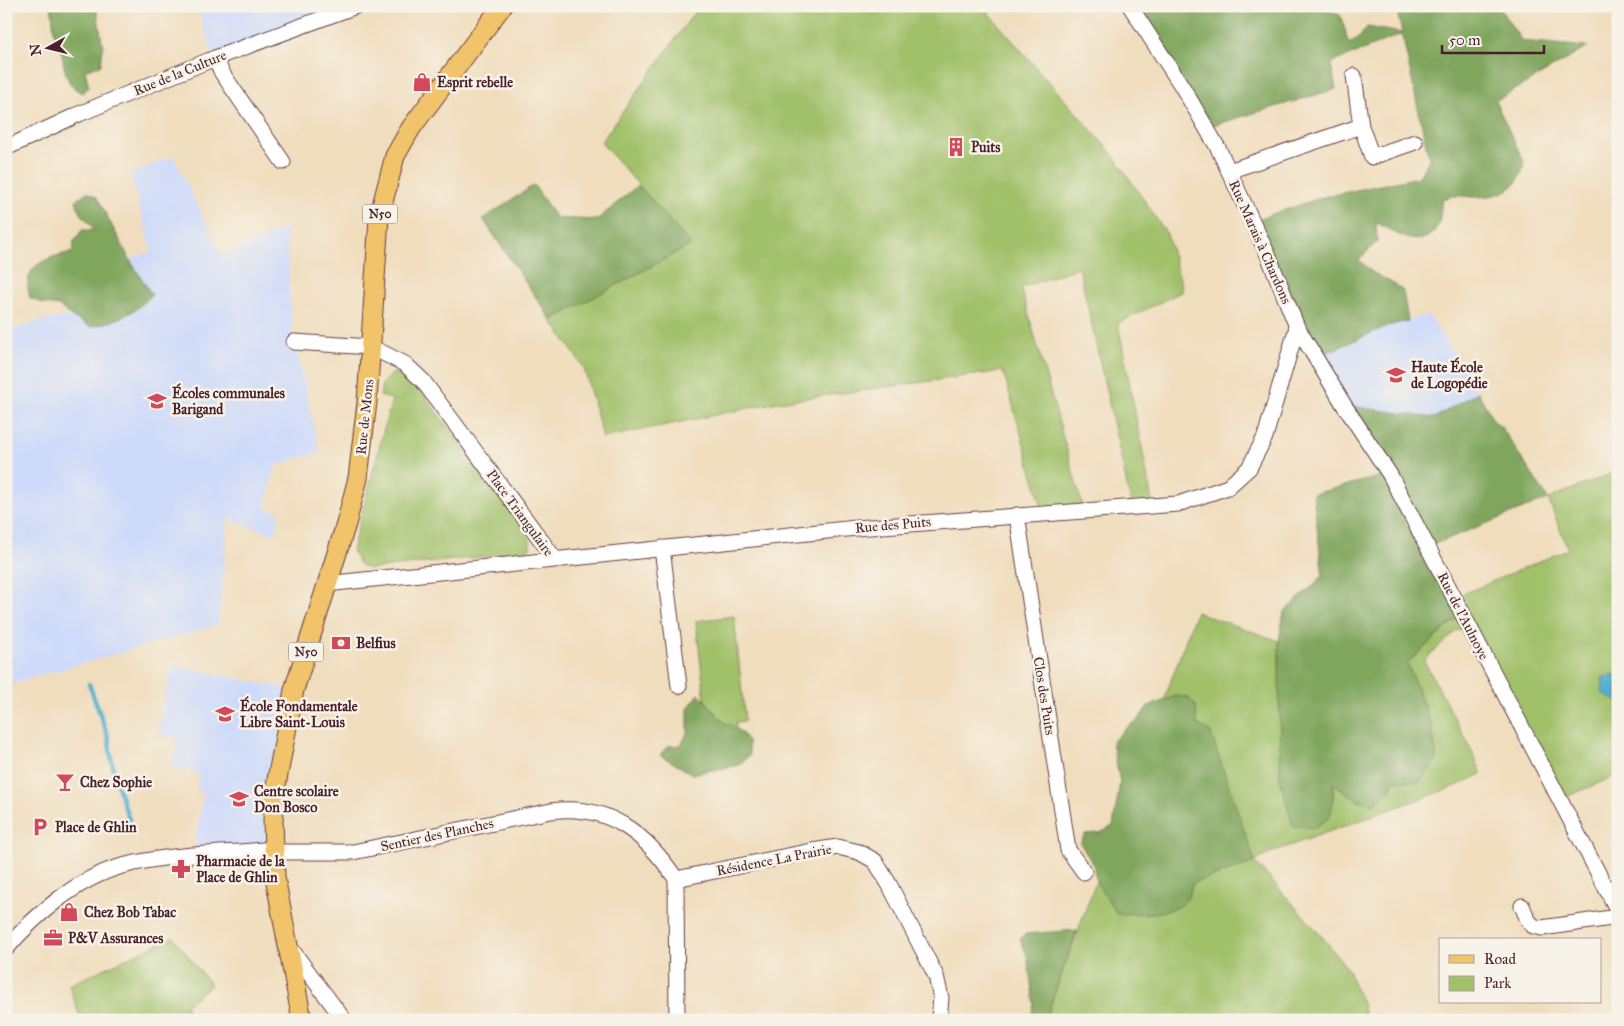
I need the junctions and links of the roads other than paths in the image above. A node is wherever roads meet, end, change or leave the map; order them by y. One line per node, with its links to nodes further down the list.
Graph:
1 (356, 6): 4 (street, Rue de la Culture)
2 (502, 6): 13 (main road, Rue de Mons / N50)
3 (1130, 6): 10 (street, Rue Marais à Chardons)
4 (215, 58): 8 (street, Rue de la Culture); 9 (street)
5 (1354, 76): 6 (street)
6 (1361, 126): 7 (street); 10 (street)
7 (1415, 142)
8 (6, 148)
9 (283, 162)
10 (1229, 171): 11 (street, Rue Marais à Chardons)
11 (1297, 327): 14 (street, Rue des Puits); 23 (street, Rue de l'Aulnoye)
12 (294, 342): 13 (street)
13 (371, 347): 16 (street, Place Triangulaire); 17 (main road, Rue de Mons / N50)
14 (1017, 515): 15 (street, Rue des Puits); 20 (street, Clos des Puits)
15 (662, 548): 16 (street, Rue des Puits); 18 (street)
16 (555, 559): 17 (street, Place Triangulaire)
17 (326, 584): 19 (main road, Rue de Mons / N50)
18 (679, 686)
19 (273, 852): 21 (street, Sentier des Planches); 25 (main road, N50); 26 (street)
20 (1084, 872)
21 (676, 879): 29 (street); 30 (street, Résidence La Prairie)
22 (1522, 906): 24 (street)
23 (1618, 911)
24 (1618, 917)
25 (287, 944): 27 (main road, N50); 28 (street)
26 (6, 949)
27 (302, 1020)
28 (344, 1020)
29 (677, 1020)
30 (939, 1020)

